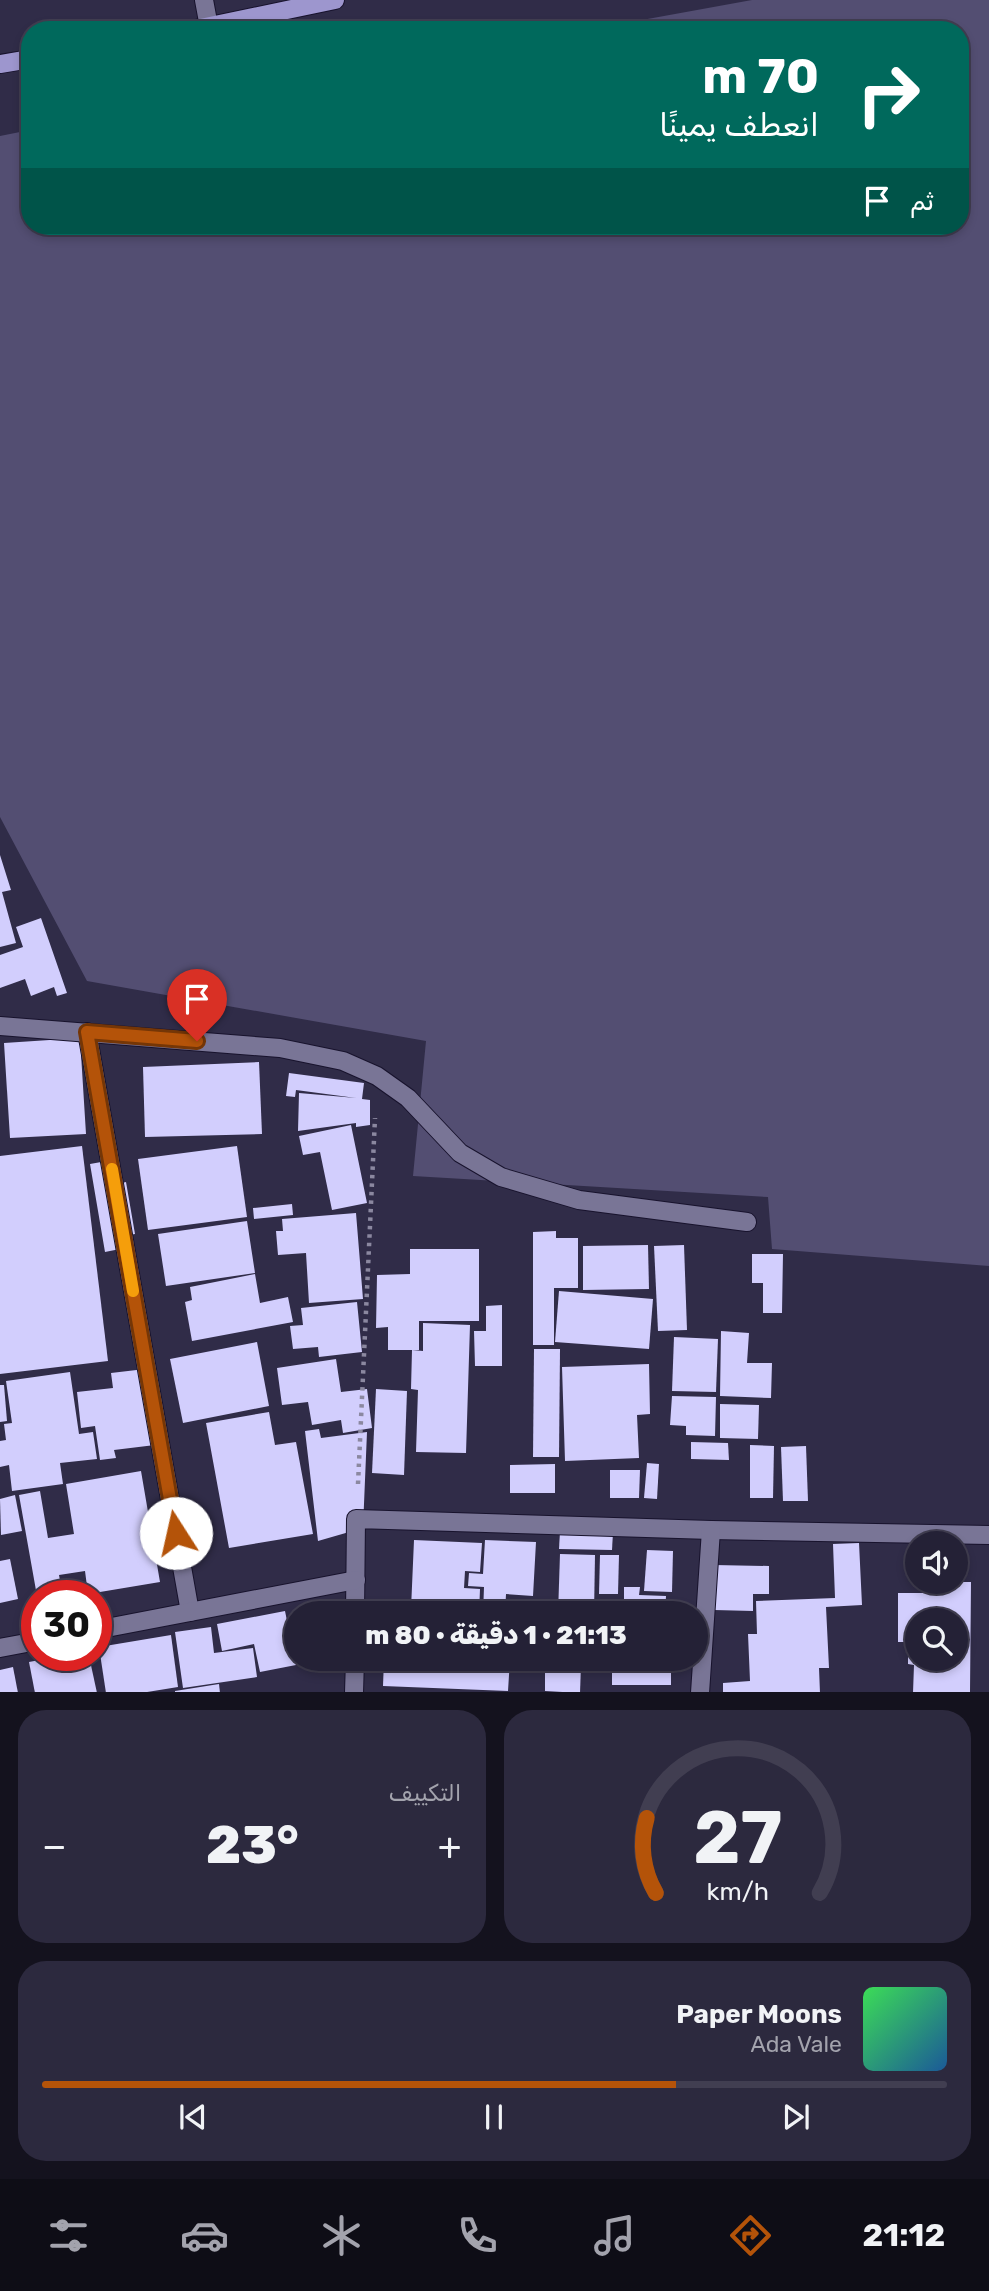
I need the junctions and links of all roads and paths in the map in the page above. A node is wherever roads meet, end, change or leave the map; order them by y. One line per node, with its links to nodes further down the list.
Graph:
1 (204, 0): 3 (street)
2 (335, 0): 4 (main road)
3 (201, 21)
4 (234, 21)
5 (21, 60): 6 (main road)
6 (0, 64)
7 (0, 1026): 8 (street)
8 (87, 1032): 9 (street); 16 (street)
9 (377, 1076): 10 (street); 11 (path)
10 (747, 1222)
11 (356, 1519): 12 (street); 14 (street)
12 (711, 1530): 13 (street); 22 (street)
13 (989, 1535)
14 (356, 1580): 15 (street); 16 (street)
15 (355, 1601)
16 (190, 1612): 17 (street)
17 (112, 1627)
18 (21, 1644): 19 (street)
19 (0, 1648)
20 (355, 1671): 21 (street)
21 (354, 1692)
22 (700, 1692)

